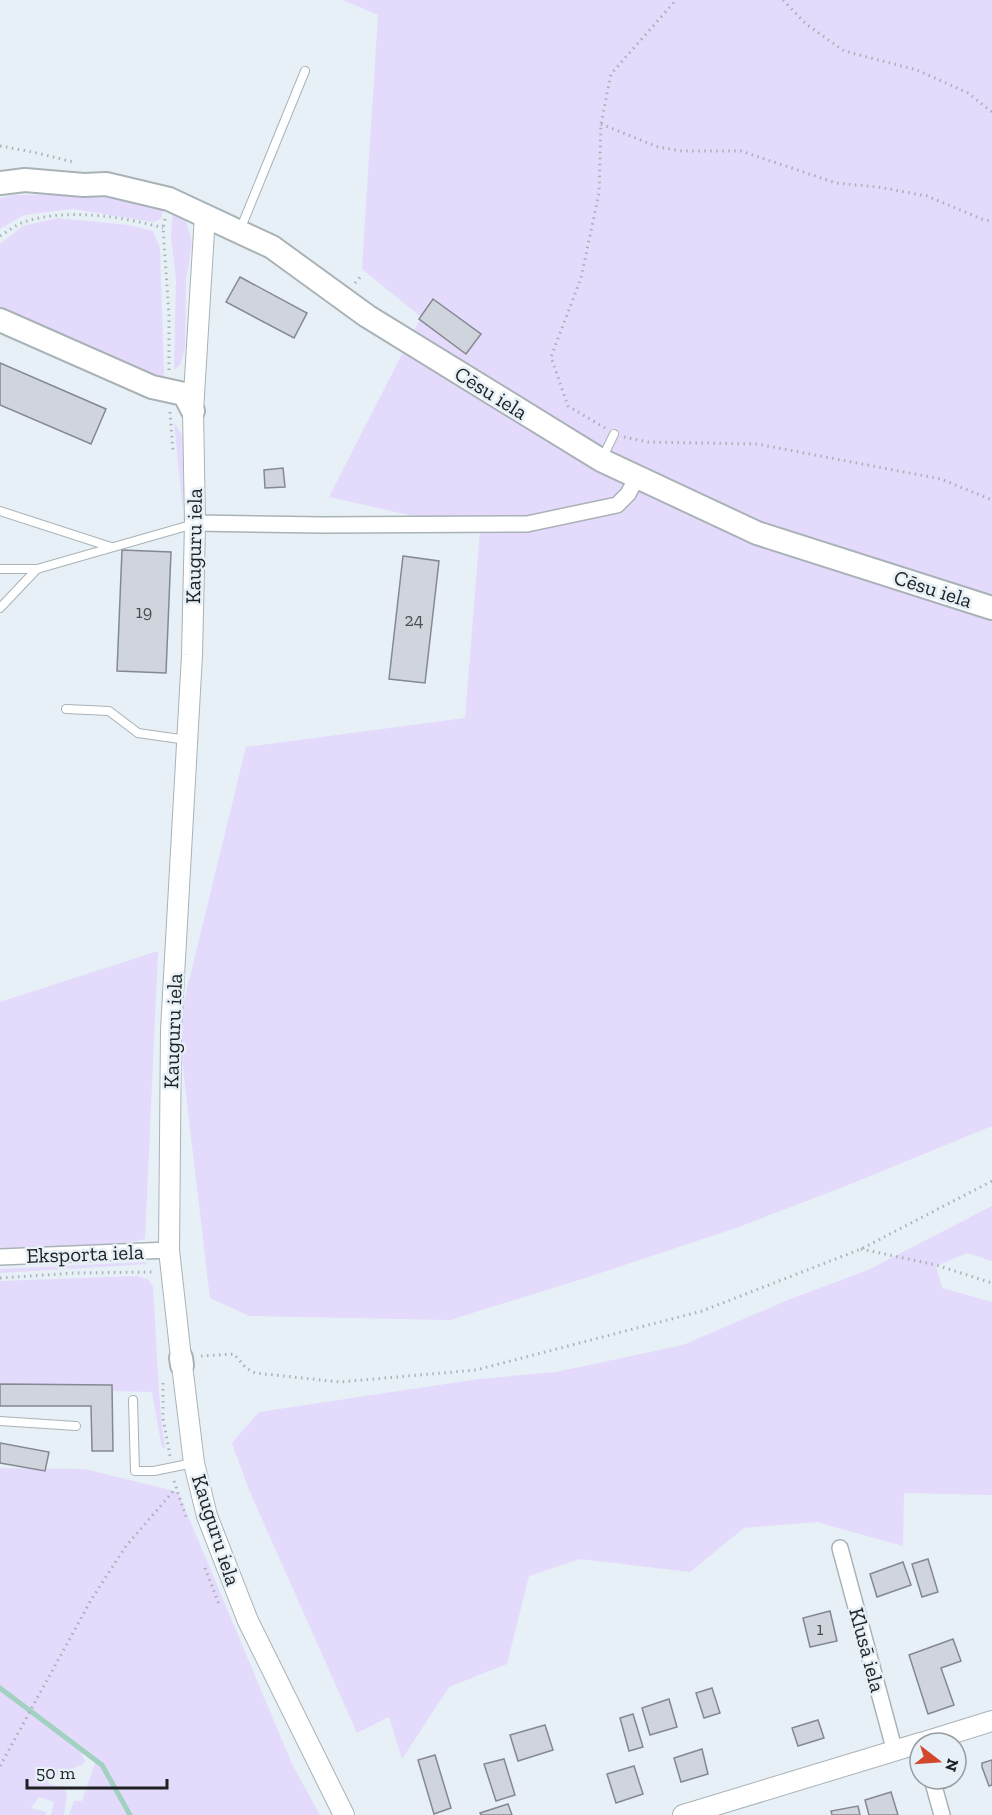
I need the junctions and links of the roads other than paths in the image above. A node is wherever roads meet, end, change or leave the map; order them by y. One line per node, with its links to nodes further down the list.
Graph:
1 (305, 71): 4 (lane)
2 (0, 183): 3 (main road, Cēsu iela)
3 (205, 215): 4 (main road, Cēsu iela); 6 (main road, Kauguru iela)
4 (239, 231): 8 (main road, Cēsu iela)
5 (0, 320): 6 (main road)
6 (194, 411): 11 (main road, Kauguru iela)
7 (614, 434): 8 (lane)
8 (601, 460): 9 (main road, Cēsu iela)
9 (637, 477): 11 (street); 16 (main road, Cēsu iela)
10 (0, 511): 12 (lane)
11 (195, 523): 12 (lane); 18 (main road, Kauguru iela)
12 (112, 547): 14 (lane)
13 (0, 569): 14 (lane)
14 (36, 569): 15 (lane)
15 (0, 608)
16 (992, 608)
17 (66, 709): 18 (lane)
18 (188, 740): 19 (main road, Kauguru iela)
19 (169, 1250): 20 (street, Eksporta iela); 24 (main road, Kauguru iela)
20 (0, 1257)
21 (133, 1400): 24 (lane)
22 (0, 1421): 23 (lane)
23 (76, 1426)
24 (194, 1463): 31 (main road, Kauguru iela)
25 (840, 1548): 29 (street, Klusā iela)
26 (992, 1721): 27 (main road)
27 (960, 1731)
28 (908, 1748): 29 (main road)
29 (895, 1752): 32 (main road)
30 (935, 1791): 33 (street)
31 (344, 1815)
32 (683, 1815)
33 (942, 1815)

